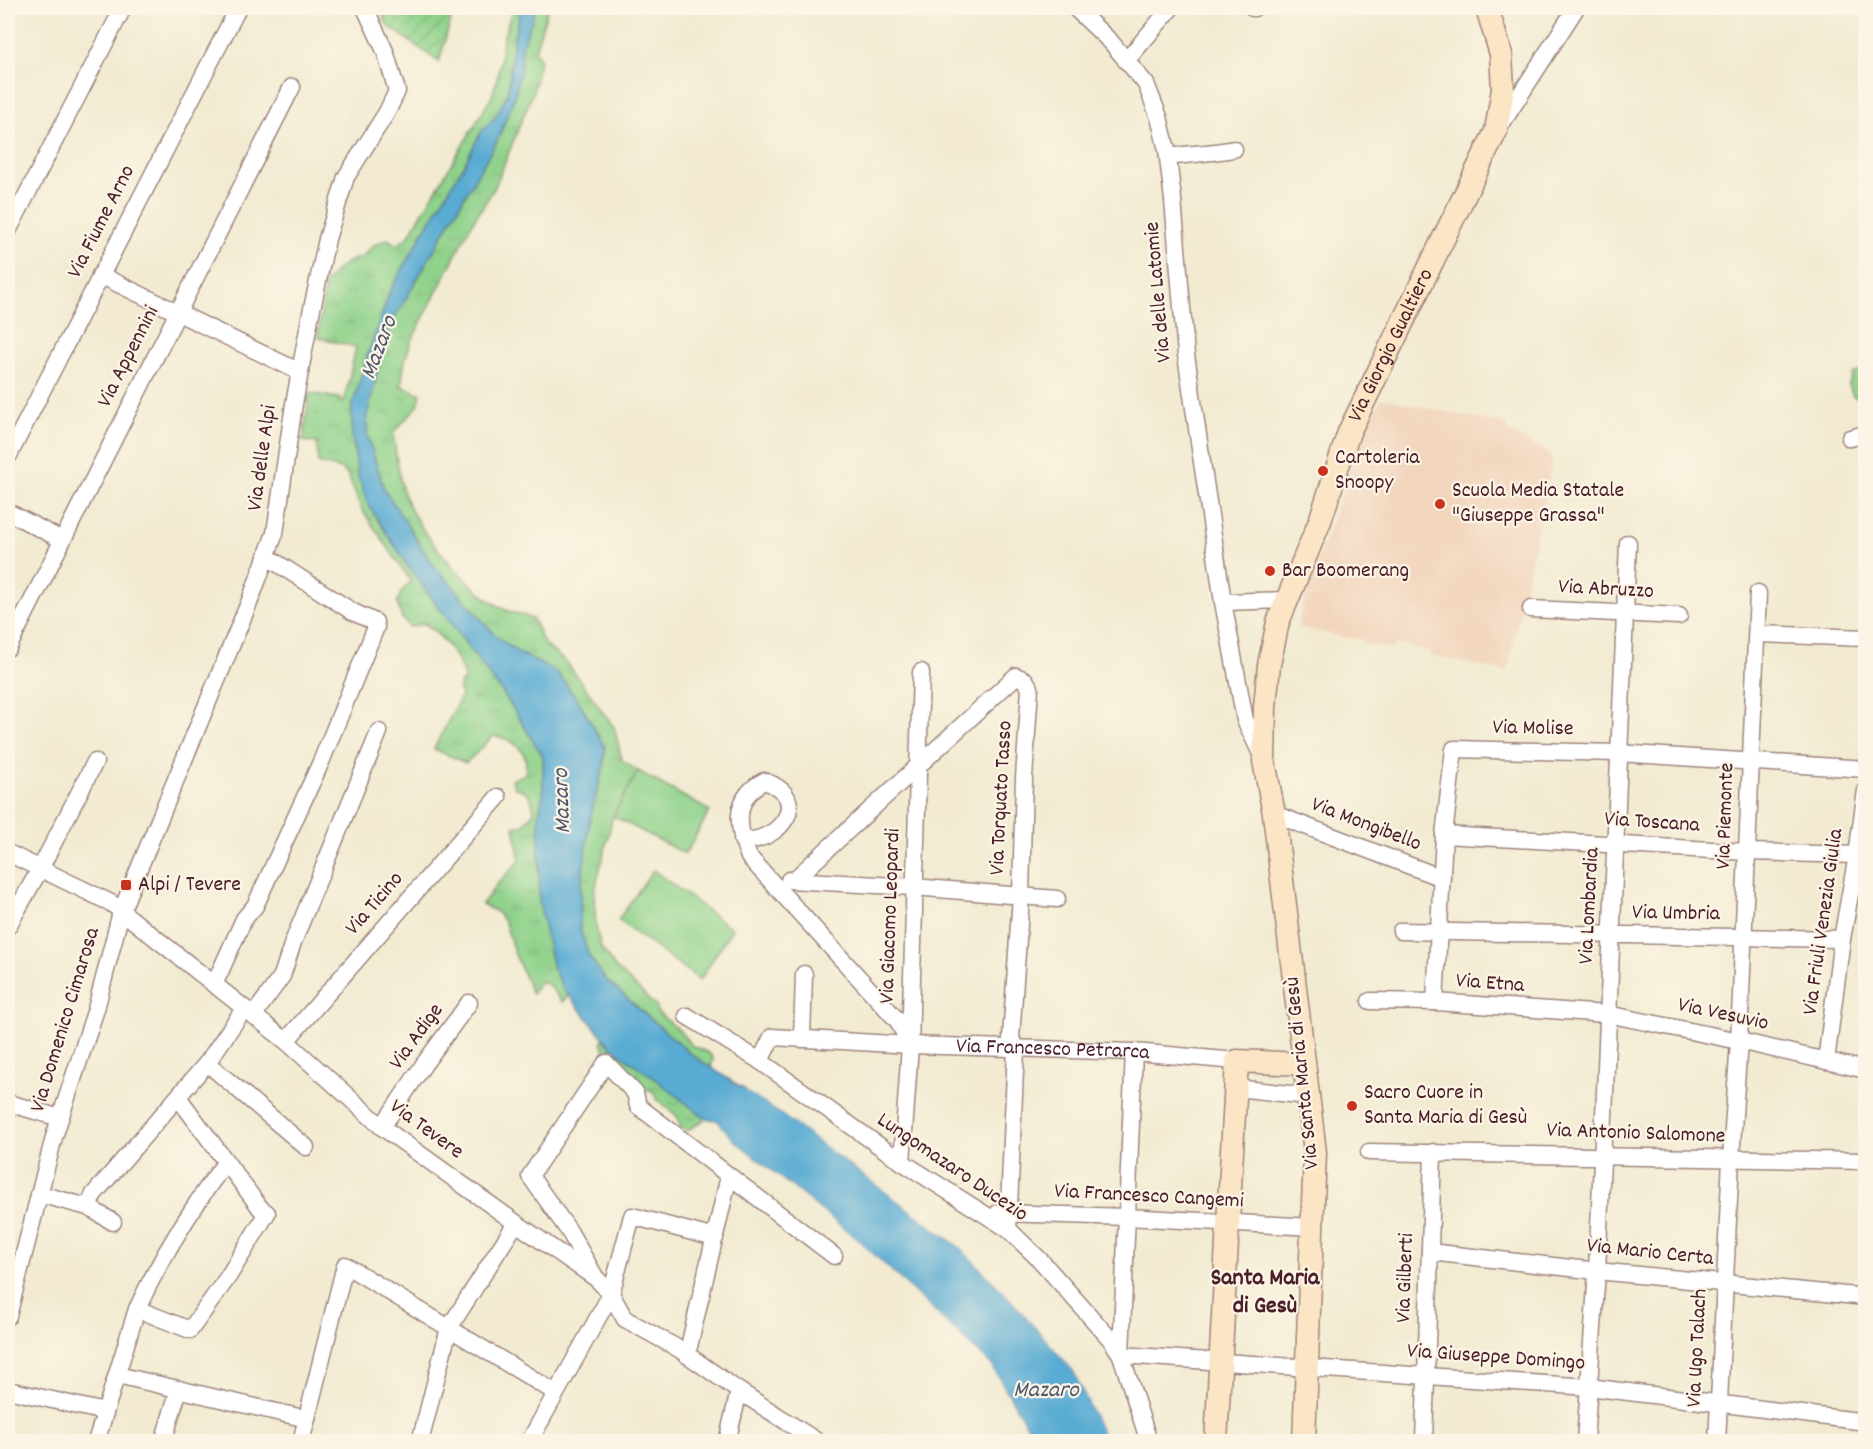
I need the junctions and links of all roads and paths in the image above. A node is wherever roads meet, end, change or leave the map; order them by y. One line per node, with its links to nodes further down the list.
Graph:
1 (123, 8): 13 (street)
2 (238, 8): 14 (street, Via Fiume Arno)
3 (365, 8): 16 (street, Via delle Alpi)
4 (1075, 8): 8 (street, Via delle Latomie)
5 (1171, 8): 8 (street)
6 (1487, 8): 10 (street, Via Giorgio Gualtiero)
7 (1576, 8): 10 (street)
8 (1126, 61): 12 (street, Via delle Latomie)
9 (292, 87): 15 (street, Via Appennini)
10 (1497, 131): 23 (street, Via Giorgio Gualtiero)
11 (1234, 149): 12 (street)
12 (1168, 157): 24 (street, Via delle Latomie)
13 (8, 231)
14 (100, 275): 15 (street); 17 (street, Via Fiume Arno)
15 (177, 313): 16 (street); 19 (street, Via Appennini)
16 (300, 372): 21 (street, Via delle Alpi)
17 (8, 457)
18 (8, 512): 19 (street)
19 (62, 540): 30 (street, Via Appennini)
20 (1628, 543): 26 (street, Via Lombardia)
21 (266, 556): 55 (street, Via delle Alpi); 63 (street)
22 (1758, 593): 28 (street, Via Piemonte)
23 (1287, 600): 24 (street); 35 (street, Via Giorgio Gualtiero)
24 (1223, 602): 35 (street, Via delle Latomie)
25 (1531, 609): 26 (street, Via Abruzzo)
26 (1625, 614): 27 (street, Via Abruzzo); 33 (street, Via Lombardia)
27 (1679, 616)
28 (1757, 634): 29 (street); 34 (street, Via Piemonte)
29 (1866, 638)
30 (8, 648)
31 (921, 672): 37 (street, Via Giacomo Leopardi)
32 (379, 732): 67 (street)
33 (1618, 753): 34 (street, Via Molise); 42 (street, Via Molise); 44 (street, Via Lombardia)
34 (1750, 760): 38 (street, Via Molise); 45 (street, Via Piemonte)
35 (1264, 761): 41 (street, Via Santa Maria di Gesù)
36 (95, 762): 48 (street)
37 (918, 765): 51 (street, Via Torquato Tasso); 52 (street, Via Giacomo Leopardi); 53 (street, Via Torquato Tasso)
38 (1866, 769)
39 (1866, 789): 47 (street, Via Friuli Venezia Giulia)
40 (498, 797): 71 (street, Via Ticino)
41 (1274, 814): 49 (street, Via Mongibello); 80 (street, Via Santa Maria di Gesù)
42 (1444, 835): 44 (street, Via Toscana); 49 (street, Via Molise)
43 (742, 840): 50 (street)
44 (1617, 843): 45 (street, Via Toscana); 59 (street, Via Lombardia)
45 (1747, 852): 47 (street, Via Toscana); 60 (street, Via Piemonte)
46 (8, 853): 48 (street, Via Tevere)
47 (1861, 857): 61 (street, Via Friuli Venezia Giulia)
48 (40, 868): 55 (street, Via Tevere); 56 (street)
49 (1442, 878): 58 (street, Via Molise)
50 (767, 879): 51 (street); 73 (street)
51 (794, 880): 52 (street)
52 (914, 887): 53 (street); 73 (street, Via Giacomo Leopardi)
53 (1021, 896): 54 (street); 74 (street, Via Torquato Tasso)
54 (1057, 899)
55 (121, 912): 63 (street, Via Tevere); 86 (street, Via Domenico Cimarosa)
56 (8, 927)
57 (1401, 931): 58 (street, Via Umbria)
58 (1439, 932): 59 (street, Via Umbria); 65 (street, Via Molise)
59 (1611, 935): 60 (street, Via Umbria); 68 (street, Via Lombardia)
60 (1742, 938): 61 (street, Via Umbria); 72 (street, Via Piemonte)
61 (1842, 939): 78 (street, Via Friuli Venezia Giulia)
62 (804, 974): 70 (street)
63 (214, 985): 67 (street, Via Tevere)
64 (1370, 1001): 65 (street, Via Etna)
65 (1435, 1002): 68 (street, Via Etna)
66 (469, 1003): 87 (street, Via Adige)
67 (249, 1012): 71 (street, Via Tevere); 79 (street)
68 (1607, 1014): 72 (street, Via Vesuvio); 91 (street, Via Lombardia)
69 (687, 1016): 76 (street, Lungomazaro Ducezio)
70 (802, 1039): 73 (street, Via Francesco Petrarca); 76 (street, Via Francesco Petrarca)
71 (286, 1041): 87 (street, Via Tevere)
72 (1739, 1041): 78 (street, Via Vesuvio); 92 (street, Via Ugo Talach)
73 (910, 1045): 74 (street, Via Francesco Petrarca); 94 (street, Via Giacomo Leopardi)
74 (1016, 1049): 75 (street, Via Francesco Petrarca); 100 (street, Via Torquato Tasso)
75 (1134, 1052): 77 (street, Via Francesco Petrarca); 99 (street)
76 (760, 1061): 94 (street, Lungomazaro Ducezio)
77 (1237, 1061): 80 (street, Via Francesco Petrarca); 82 (street)
78 (1826, 1061): 81 (street, Via Vesuvio)
79 (207, 1063): 84 (street); 88 (street)
80 (1304, 1064): 83 (street, Via Santa Maria di Gesù)
81 (1866, 1070)
82 (1236, 1088): 83 (street); 102 (street)
83 (1308, 1096): 104 (street, Via Santa Maria di Gesù)
84 (178, 1097): 95 (street); 98 (street)
85 (8, 1103): 86 (street)
86 (60, 1118): 97 (street, Via Domenico Cimarosa)
87 (382, 1127): 103 (street, Via Tevere)
88 (306, 1147)
89 (1369, 1152): 90 (street, Via Antonio Salomone)
90 (1433, 1152): 91 (street, Via Antonio Salomone); 106 (street, Via Gilberti)
91 (1602, 1155): 92 (street, Via Antonio Salomone); 109 (street, Via Lombardia)
92 (1731, 1159): 93 (street, Via Antonio Salomone); 111 (street, Via Ugo Talach)
93 (1866, 1161)
94 (902, 1162): 100 (street, Lungomazaro Ducezio)
95 (225, 1163): 114 (street); 114 (street)
96 (729, 1176): 105 (street); 107 (street); 110 (street)
97 (39, 1194): 98 (street); 108 (street, Via Domenico Cimarosa)
98 (88, 1208): 101 (street)
99 (1127, 1216): 100 (street, Via Francesco Cangemi); 102 (street, Via Francesco Cangemi); 118 (street)
100 (1008, 1221): 118 (street, Lungomazaro Ducezio)
101 (113, 1222)
102 (1228, 1222): 104 (street, Via Francesco Cangemi); 119 (street)
103 (516, 1224): 110 (street, Via Tevere); 116 (street)
104 (1313, 1227): 120 (street, Via Santa Maria di Gesù)
105 (715, 1238): 112 (street); 117 (street)
106 (1430, 1252): 109 (street, Via Mario Certa); 122 (street, Via Gilberti)
107 (834, 1256)
108 (13, 1270): 115 (street, Via Domenico Cimarosa)
109 (1597, 1271): 111 (street, Via Mario Certa); 123 (street, Via Lombardia)
110 (597, 1279): 112 (street, Via Tevere)
111 (1724, 1284): 113 (street, Via Mario Certa); 128 (street, Via Ugo Talach)
112 (611, 1294): 117 (street, Via Tevere); 127 (street)
113 (1866, 1298)
114 (138, 1309): 121 (street)
115 (8, 1316)
116 (449, 1328): 127 (street); 130 (street); 135 (street)
117 (687, 1354): 126 (street, Via Tevere)
118 (1121, 1355): 119 (street, Via Giuseppe Domingo); 139 (street, Lungomazaro Ducezio)
119 (1221, 1361): 120 (street, Via Giuseppe Domingo); 140 (street)
120 (1306, 1367): 122 (street, Via Giuseppe Domingo); 141 (street, Via Santa Maria di Gesù)
121 (117, 1375): 124 (street); 129 (street)
122 (1426, 1376): 123 (street, Via Giuseppe Domingo); 142 (street, Via Gilberti)
123 (1589, 1387): 128 (street, Via Giuseppe Domingo); 143 (street, Via Lombardia)
124 (179, 1389): 130 (street); 133 (street)
125 (8, 1390): 129 (street)
126 (739, 1391): 137 (street); 138 (street, Via Tevere)
127 (556, 1393): 136 (street)
128 (1718, 1404): 131 (street, Via Giuseppe Domingo); 144 (street, Via Ugo Talach)
129 (105, 1412): 132 (street)
130 (307, 1419): 134 (street)
131 (1866, 1422)
132 (96, 1442)
133 (163, 1442)
134 (301, 1442)
135 (420, 1442)
136 (529, 1442)
137 (728, 1442)
138 (818, 1442)
139 (1149, 1442)
140 (1216, 1442)
141 (1304, 1442)
142 (1424, 1442)
143 (1585, 1442)
144 (1717, 1442)

